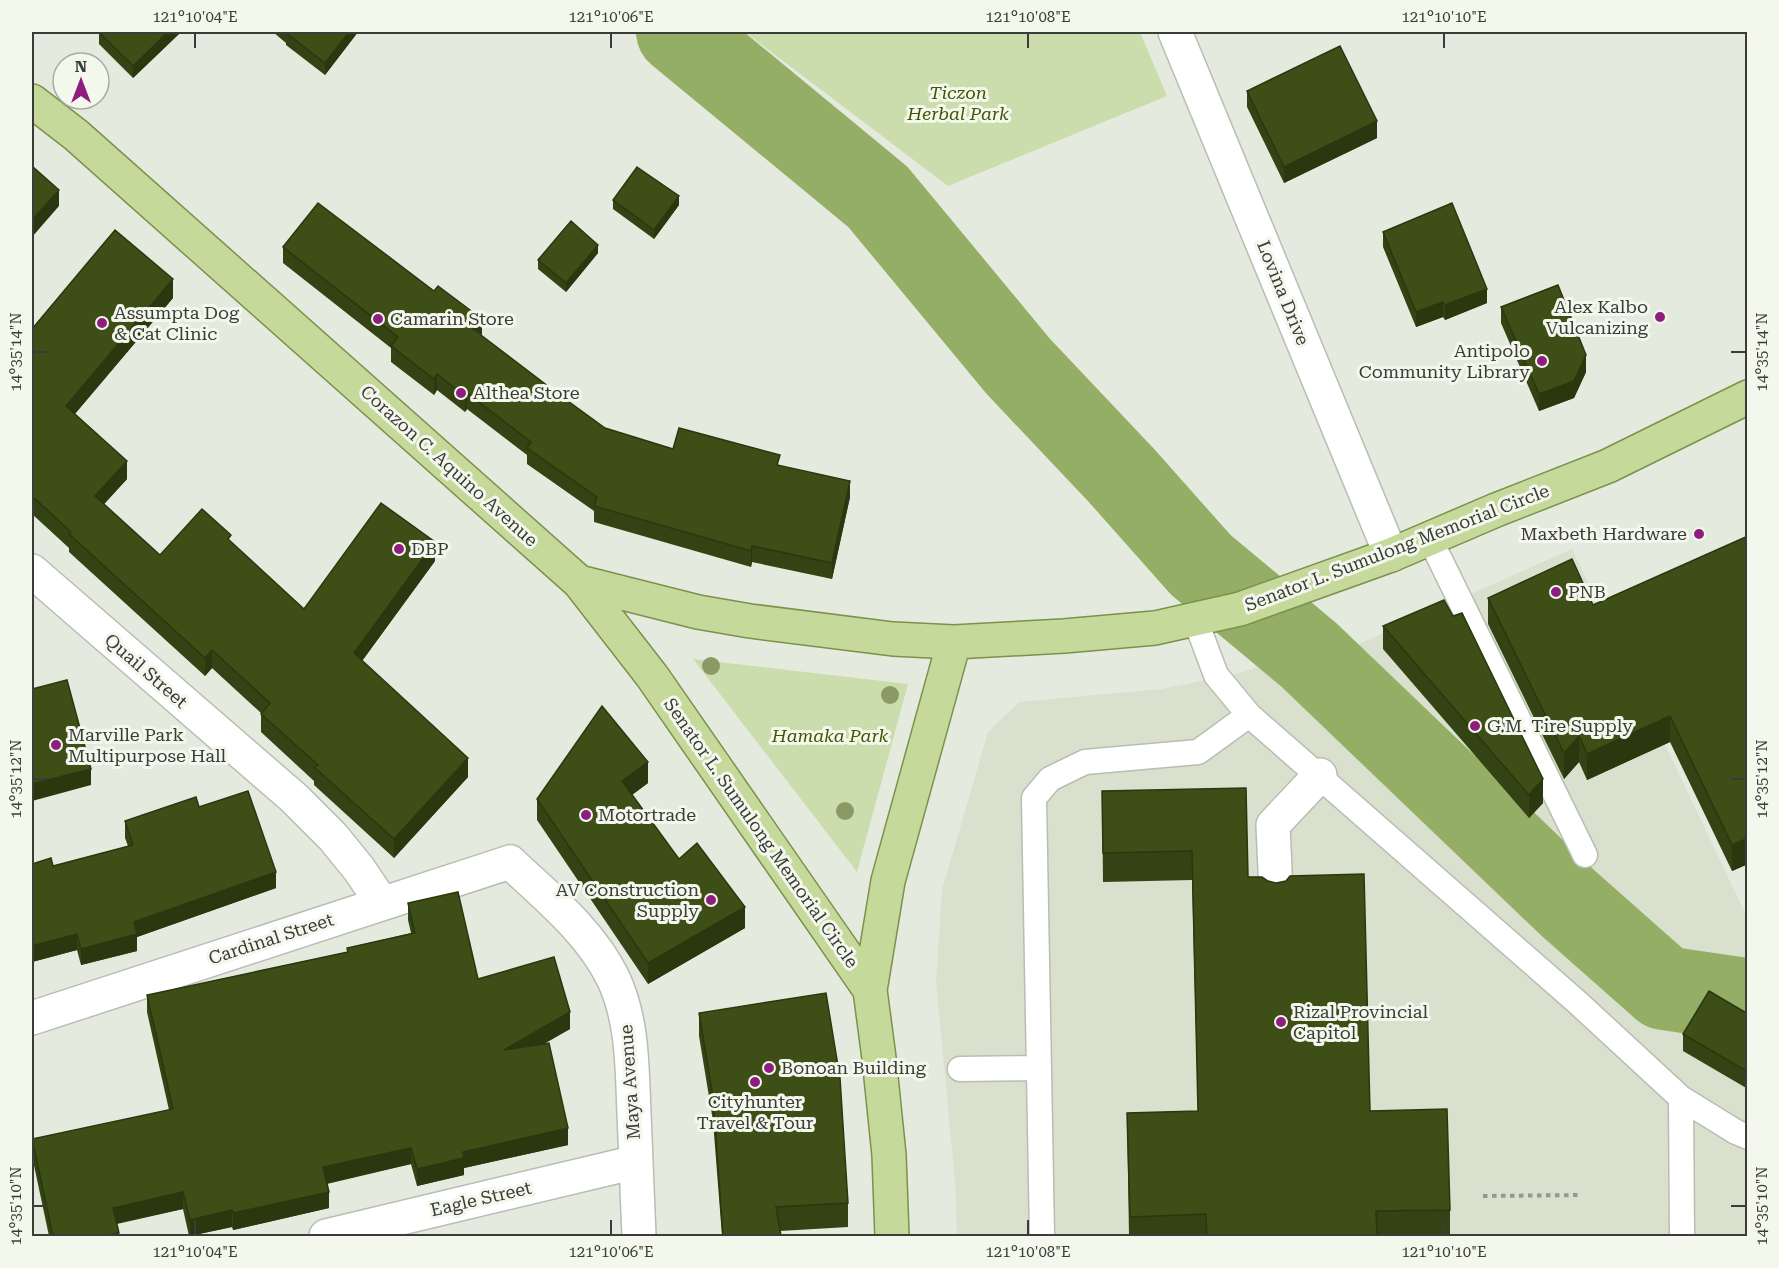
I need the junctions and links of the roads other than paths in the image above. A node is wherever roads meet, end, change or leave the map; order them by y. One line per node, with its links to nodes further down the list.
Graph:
1 (1175, 32): 5 (street, Lovina Drive)
2 (32, 101): 7 (main road, Corazon C. Aquino Avenue)
3 (1748, 397): 4 (main road, Senator L. Sumulong Memorial Circle)
4 (1430, 539): 5 (main road, Senator L. Sumulong Memorial Circle); 12 (lane)
5 (1391, 555): 8 (main road, Senator L. Sumulong Memorial Circle)
6 (32, 571): 15 (street, Quail Street)
7 (579, 582): 9 (main road, Corazon C. Aquino Avenue); 16 (main road, Senator L. Sumulong Memorial Circle)
8 (1195, 619): 9 (main road, Senator L. Sumulong Memorial Circle); 10 (lane)
9 (954, 642): 16 (main road, Senator L. Sumulong Memorial Circle)
10 (1249, 715): 11 (lane); 18 (lane)
11 (1320, 775): 14 (street); 20 (lane)
12 (1585, 855)
13 (510, 862): 15 (street, Cardinal Street); 22 (street, Maya Avenue)
14 (1276, 893)
15 (382, 903): 17 (street, Cardinal Street)
16 (870, 990): 25 (main road, Senator L. Sumulong Memorial Circle)
17 (32, 1018)
18 (1039, 1068): 19 (lane); 26 (lane)
19 (960, 1069)
20 (1681, 1098): 21 (lane); 27 (lane)
21 (1748, 1137)
22 (636, 1162): 23 (street, Eagle Street); 24 (street, Maya Avenue)
23 (326, 1236)
24 (639, 1236)
25 (892, 1236)
26 (1042, 1236)
27 (1682, 1236)

